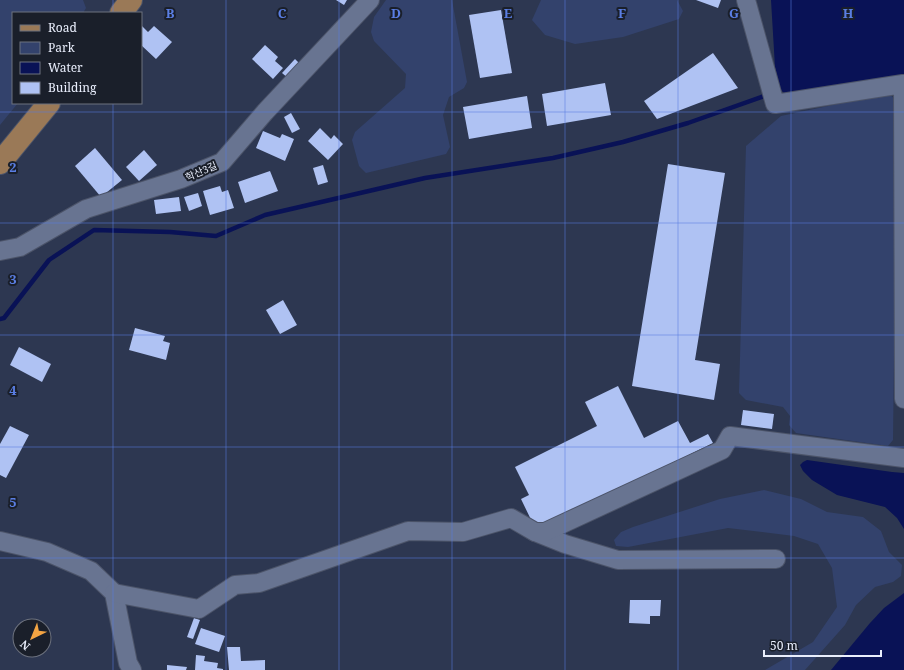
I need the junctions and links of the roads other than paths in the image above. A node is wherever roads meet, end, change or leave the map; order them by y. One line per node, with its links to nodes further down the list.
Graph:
1 (132, 0): 4 (main road)
2 (370, 0): 7 (street, 학산3길)
3 (746, 0): 8 (street)
4 (122, 12)
5 (48, 104): 6 (main road)
6 (0, 163)
7 (0, 251)
8 (904, 399)
9 (904, 458): 10 (street)
10 (535, 532): 12 (street); 13 (street)
11 (0, 541): 13 (street)
12 (776, 559)
13 (114, 593): 14 (street)
14 (132, 670)

